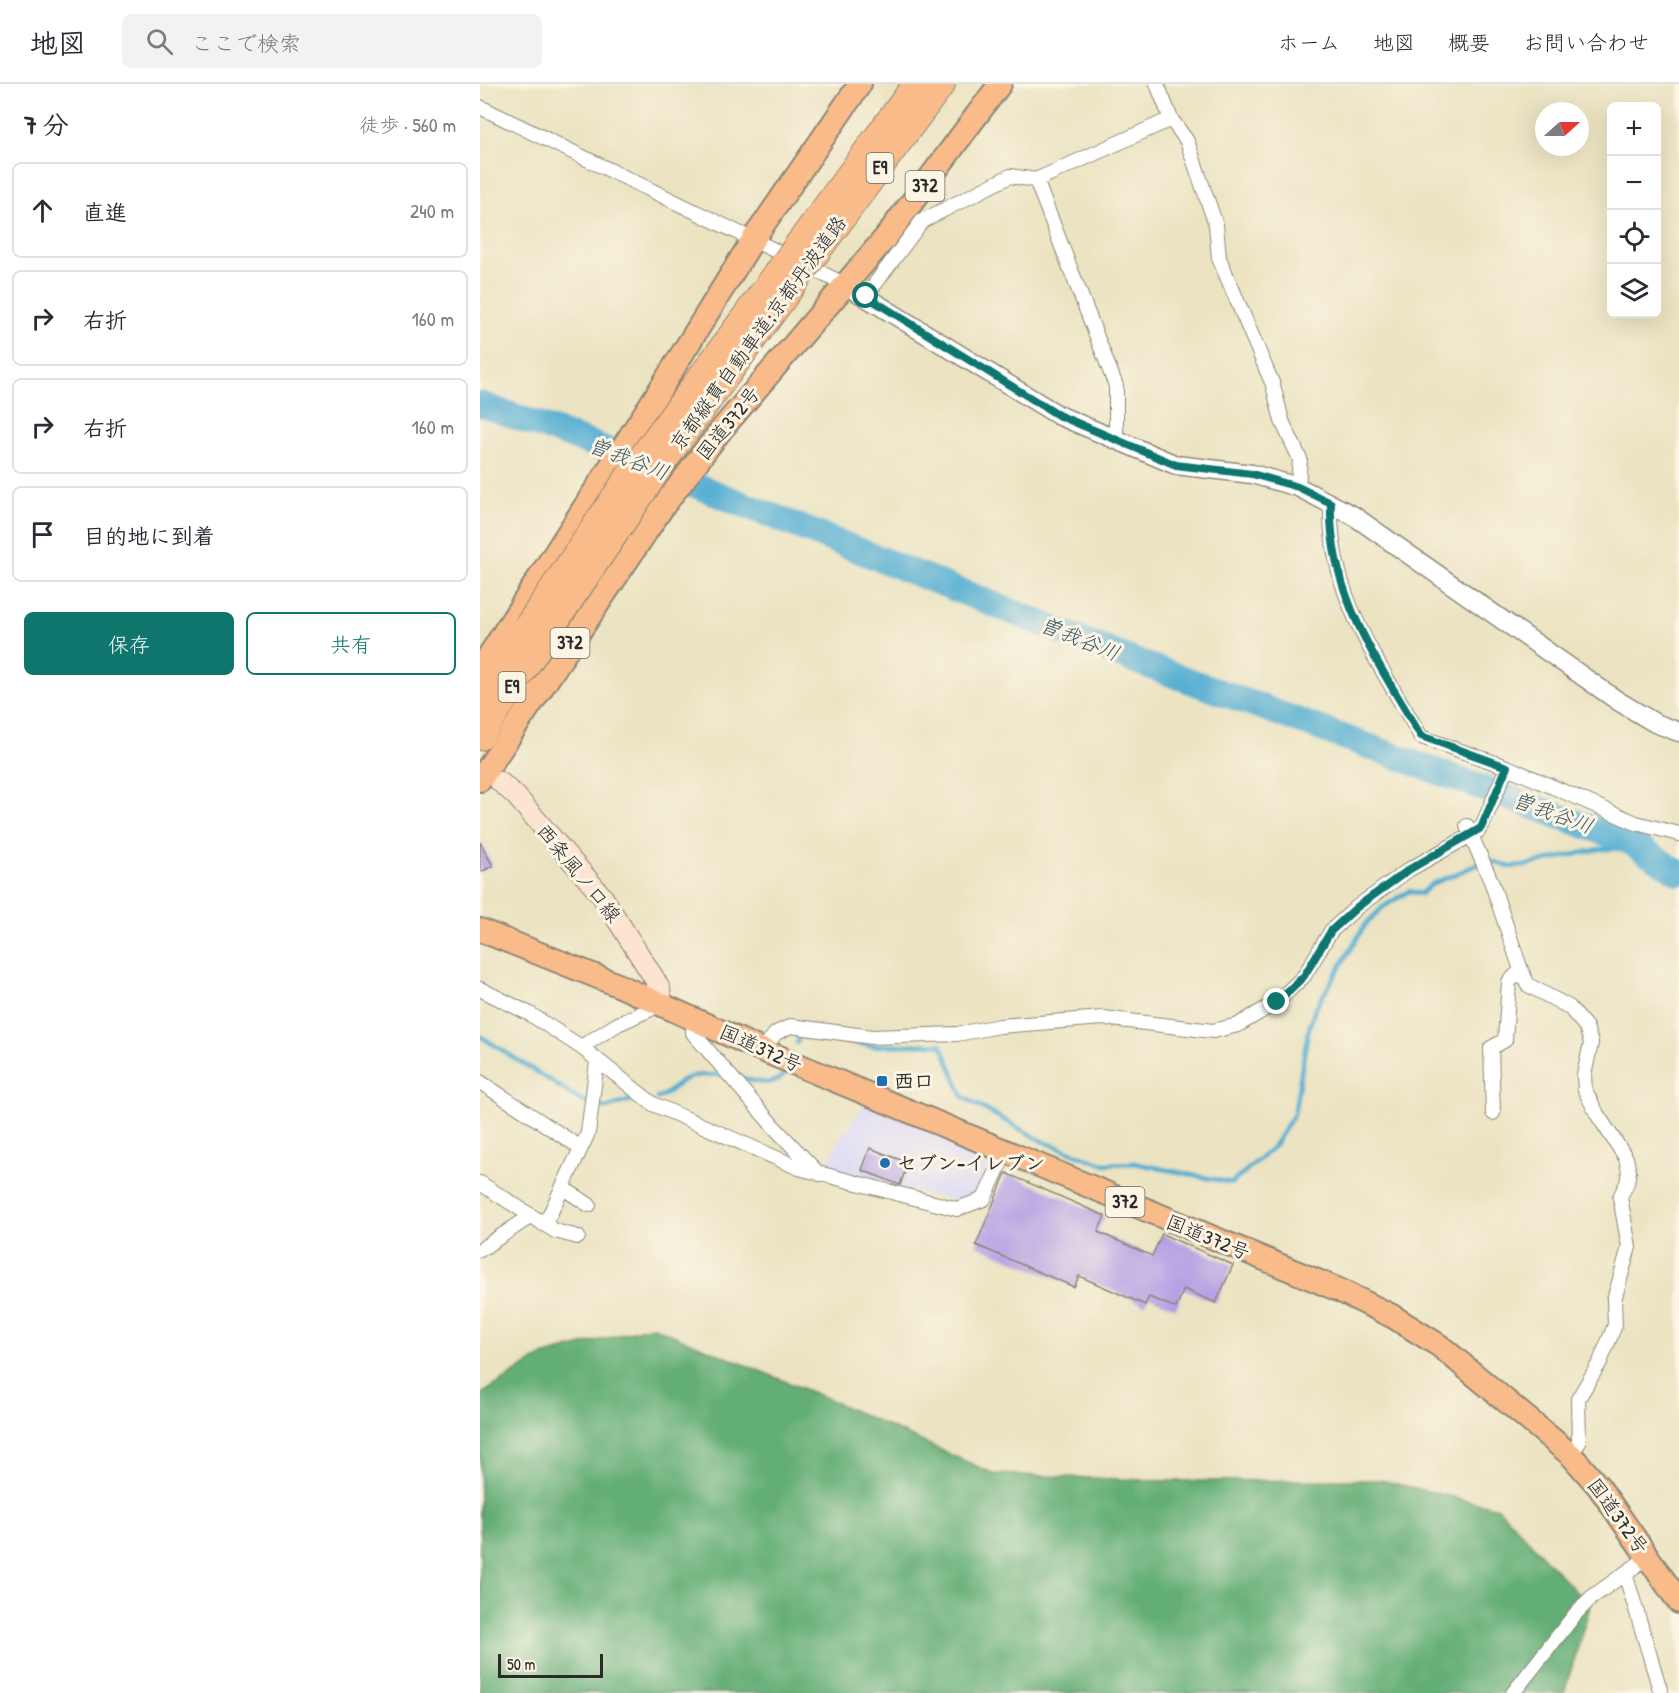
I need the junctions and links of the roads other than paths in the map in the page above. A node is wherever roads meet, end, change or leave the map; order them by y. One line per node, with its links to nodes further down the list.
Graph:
1 (860, 84): 9 (highway)
2 (916, 84): 10 (highway, 京都縦貫自動車道;京都丹波道路 / E9)
3 (942, 84): 10 (highway, 京都縦貫自動車道;京都丹波道路 / E9)
4 (1000, 84): 11 (highway, 国道372号 / 372)
5 (1157, 84): 7 (street)
6 (480, 107): 9 (street)
7 (1171, 119): 8 (street); 14 (street)
8 (1036, 180): 12 (street); 13 (street)
9 (752, 241): 11 (street); 17 (highway)
10 (808, 248): 16 (highway, 京都縦貫自動車道;京都丹波道路 / E9, bridge)
11 (846, 285): 12 (street); 22 (highway, 国道372号 / 372)
12 (866, 296): 13 (street)
13 (1116, 440): 14 (street)
14 (1298, 487): 15 (street)
15 (1331, 503): 19 (street); 21 (street)
16 (534, 634): 18 (highway, 京都縦貫自動車道;京都丹波道路 / E9); 20 (highway, 京都縦貫自動車道;京都丹波道路 / E9)
17 (480, 670)
18 (480, 700)
19 (1679, 732)
20 (481, 736)
21 (1506, 771): 23 (street); 24 (street)
22 (490, 781): 28 (main road, 西条風ノ口線)
23 (1679, 834)
24 (1472, 835): 26 (street); 31 (street)
25 (480, 930): 28 (highway, 国道372号 / 372)
26 (1521, 970): 34 (street); 45 (street)
27 (480, 989): 30 (street)
28 (662, 1004): 29 (highway, 国道372号 / 372); 30 (street)
29 (694, 1017): 31 (highway, 国道372号 / 372); 37 (street)
30 (581, 1047): 32 (street)
31 (762, 1050): 36 (highway, 国道372号 / 372)
32 (597, 1062): 35 (street); 37 (street)
33 (480, 1082): 35 (street)
34 (1493, 1113)
35 (581, 1149): 39 (street)
36 (1006, 1151): 37 (street); 45 (highway, 国道372号 / 372)
37 (819, 1174)
38 (480, 1183): 41 (street)
39 (563, 1188): 40 (street); 42 (street)
40 (590, 1205)
41 (531, 1216): 42 (street); 44 (street)
42 (543, 1224): 43 (street)
43 (578, 1237)
44 (480, 1250)
45 (1571, 1455): 46 (highway, 国道372号 / 372)
46 (1648, 1557): 47 (street); 48 (highway, 国道372号 / 372)
47 (1625, 1573): 49 (street); 50 (street)
48 (1679, 1602)
49 (1513, 1693)
50 (1662, 1693)

